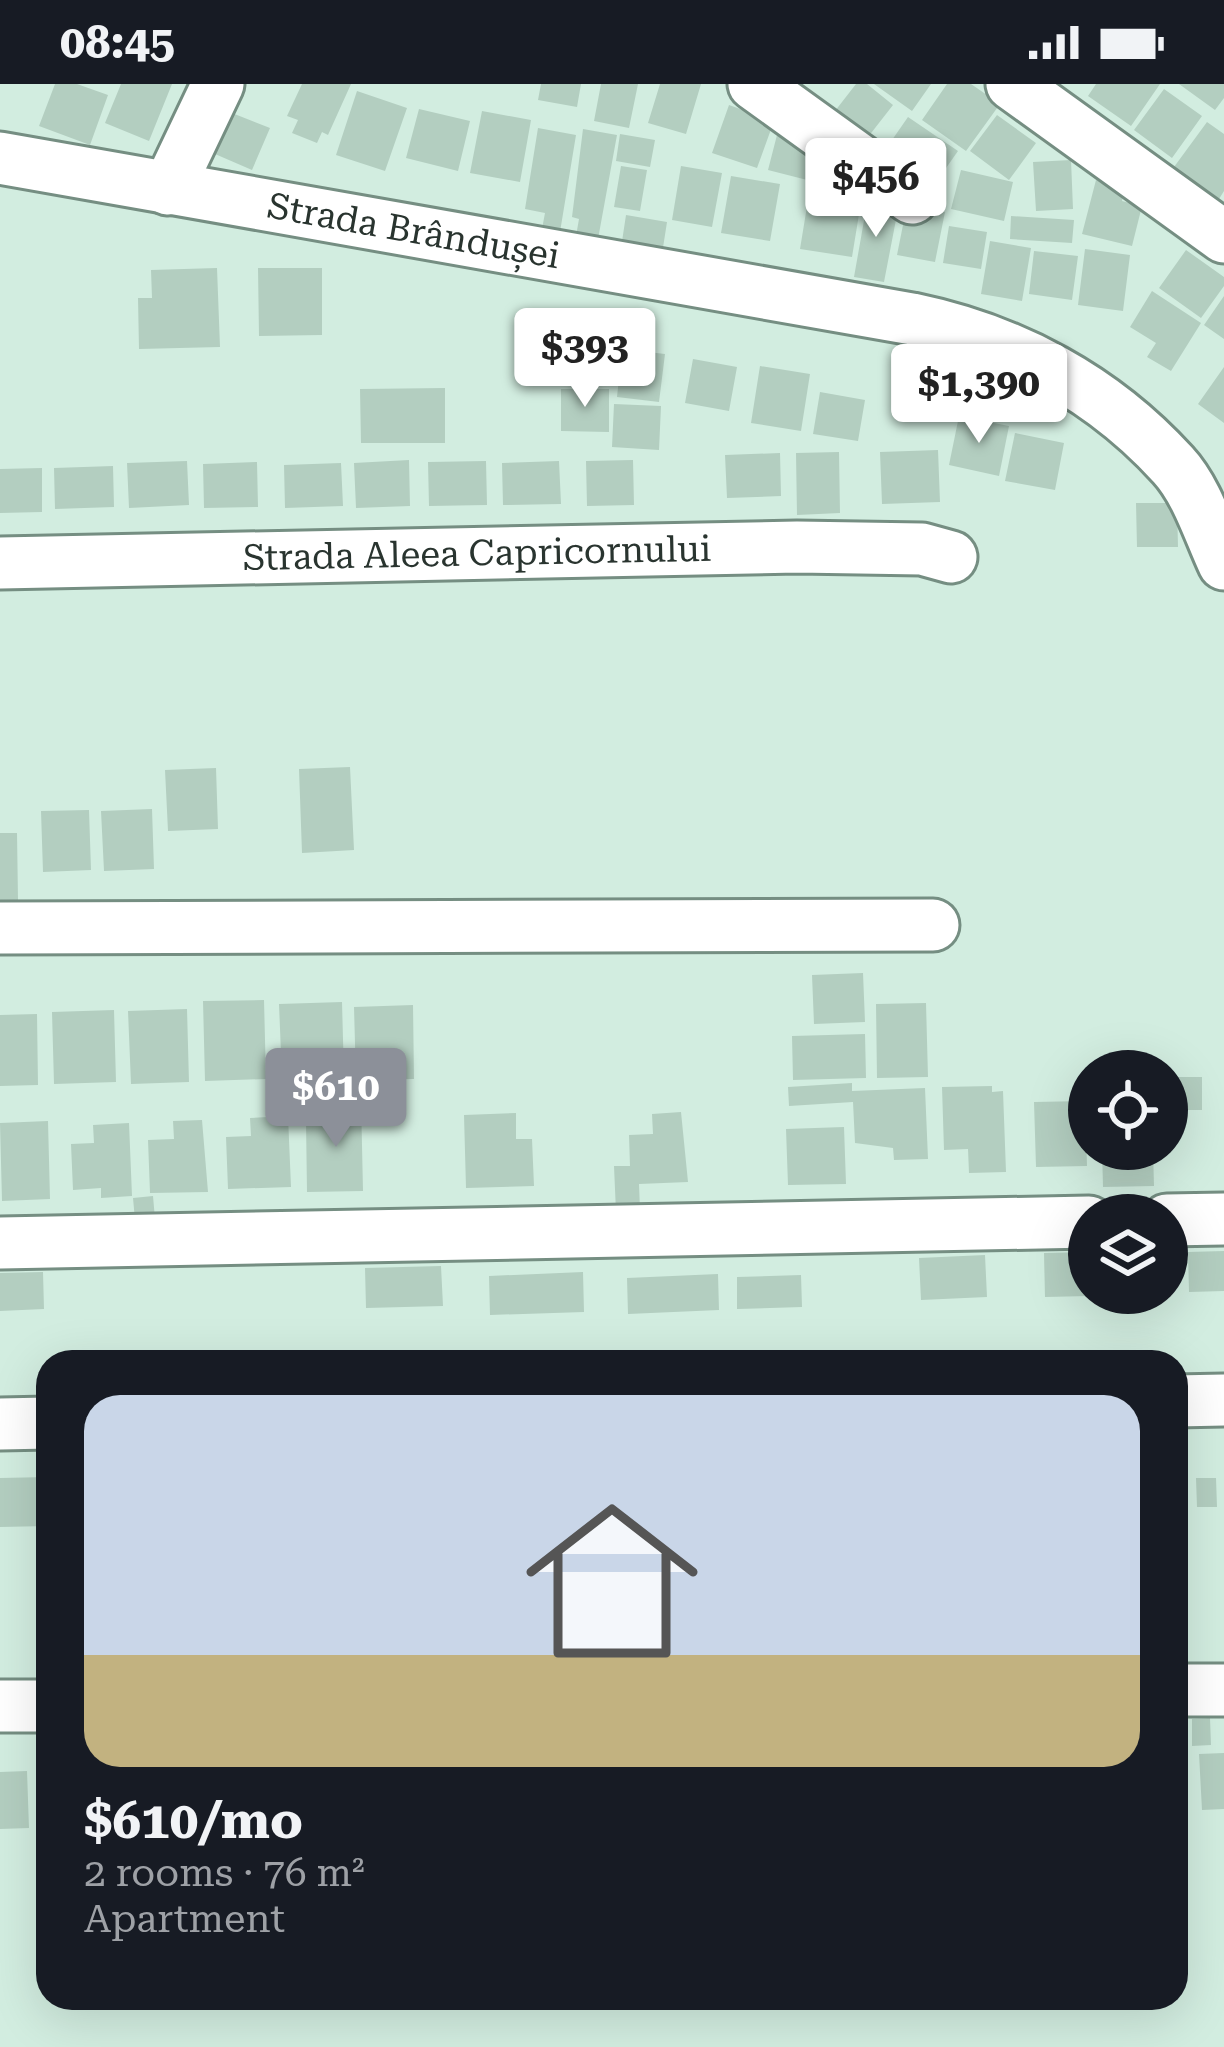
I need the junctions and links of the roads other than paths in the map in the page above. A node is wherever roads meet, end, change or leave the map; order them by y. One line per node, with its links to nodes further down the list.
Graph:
1 (218, 84): 5 (street)
2 (754, 84): 6 (street)
3 (1012, 84): 7 (street)
4 (0, 158): 5 (street, Strada Brândușei)
5 (168, 189): 10 (street, Strada Brândușei)
6 (912, 198)
7 (1224, 237)
8 (951, 557): 9 (street, Strada Aleea Capricornului)
9 (0, 563)
10 (1224, 563)
11 (933, 925): 12 (street)
12 (0, 928)
13 (1224, 1219): 14 (street)
14 (1188, 1220)
15 (1068, 1222): 16 (street)
16 (0, 1243)
17 (1224, 1400): 18 (street)
18 (1188, 1401)
19 (36, 1423): 20 (street)
20 (0, 1424)
21 (1188, 1690): 22 (street)
22 (1224, 1690)
23 (0, 1706): 24 (street)
24 (36, 1706)

